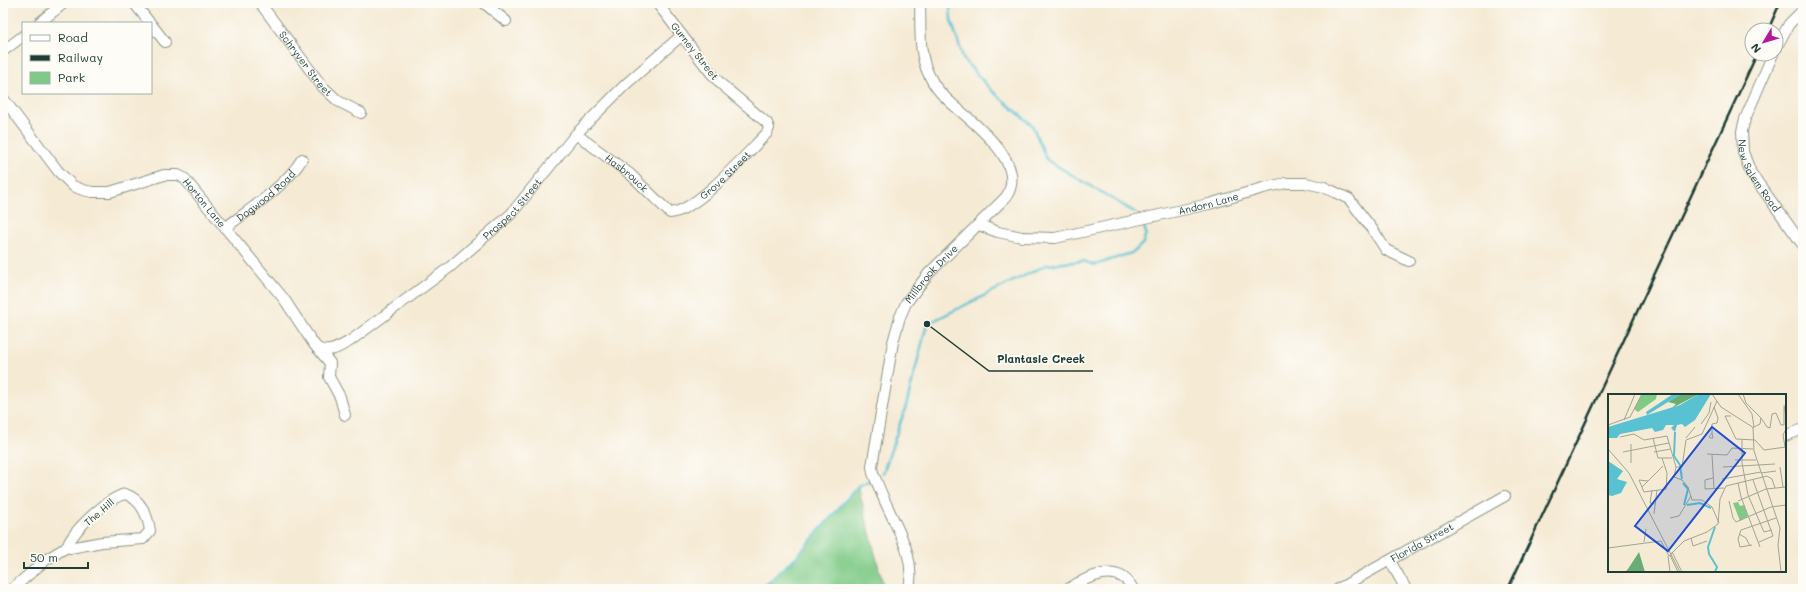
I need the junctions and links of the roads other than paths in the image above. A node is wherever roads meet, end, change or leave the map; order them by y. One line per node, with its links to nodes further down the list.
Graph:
1 (64, 3): 9 (street)
2 (134, 3): 10 (street)
3 (260, 3): 19 (street, Schryver Street)
4 (484, 3): 8 (street)
5 (657, 3): 13 (street, Gurney Street)
6 (920, 3): 24 (street, Millbrook Drive)
7 (1803, 10): 12 (street)
8 (506, 21)
9 (40, 22)
10 (150, 22)
11 (152, 24): 15 (street)
12 (1784, 33)
13 (682, 35): 20 (street, Gurney Street); 21 (street, Prospect Street)
14 (22, 37): 16 (street)
15 (166, 42)
16 (3, 51)
17 (1770, 62): 26 (street, New Salem Road)
18 (3, 98): 25 (street, Horton Lane)
19 (361, 113)
20 (769, 128): 23 (street, Grove Street)
21 (576, 134): 23 (street, Hasbrouck); 28 (street, Prospect Street)
22 (302, 159): 25 (street, Dogwood Road)
23 (674, 213)
24 (979, 225): 27 (street, Andorn Lane); 36 (street, Millbrook Drive)
25 (226, 228): 28 (street, Horton Lane)
26 (1803, 244)
27 (1409, 261)
28 (317, 348): 29 (street, Horton Lane)
29 (345, 415)
30 (1803, 429): 31 (street)
31 (1786, 436)
32 (1505, 496): 34 (street, Florida Street)
33 (67, 547): 33 (street, The Hill); 35 (street, The Hill)
34 (1390, 561): 39 (street, Florida Street); 40 (street)
35 (12, 589)
36 (909, 589)
37 (1068, 589): 38 (street)
38 (1133, 589)
39 (1338, 589)
40 (1406, 589)

